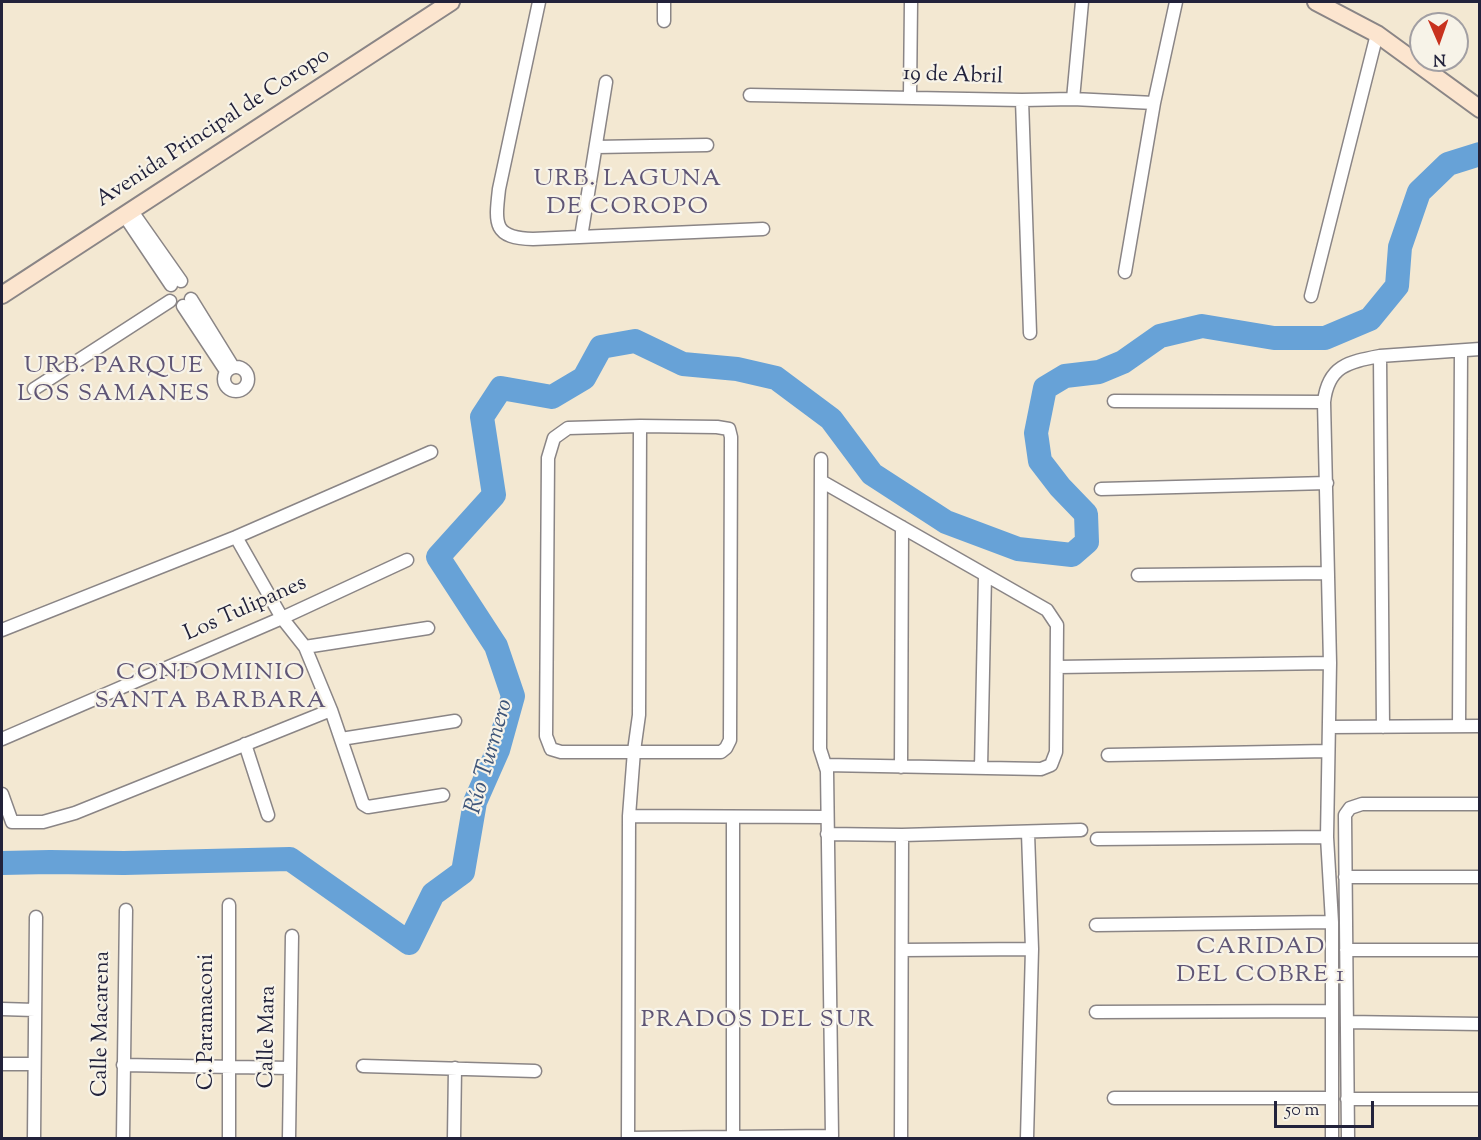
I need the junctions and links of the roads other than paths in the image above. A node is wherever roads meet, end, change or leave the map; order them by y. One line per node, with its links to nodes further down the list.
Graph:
1 (451, 2): 19 (street, Avenida Principal de Coropo)
2 (539, 2): 21 (street)
3 (664, 2): 8 (street)
4 (911, 2): 12 (street)
5 (1082, 2): 13 (street)
6 (1176, 2): 15 (street)
7 (1325, 4): 9 (street)
8 (664, 21)
9 (1377, 34): 16 (street); 25 (street)
10 (606, 82): 18 (street)
11 (750, 95): 12 (street, 19 de Abril)
12 (910, 96): 14 (street, 19 de Abril)
13 (1073, 99): 14 (street, 19 de Abril); 15 (street, 19 de Abril)
14 (1022, 100): 27 (street)
15 (1154, 103): 22 (street)
16 (1479, 109)
17 (707, 145): 18 (street)
18 (596, 147): 21 (street)
19 (128, 212): 23 (street); 24 (street, Avenida Principal de Coropo)
20 (763, 229): 21 (street)
21 (581, 237)
22 (1125, 272)
23 (176, 283): 26 (street); 26 (street)
24 (2, 295)
25 (1311, 296)
26 (181, 302): 31 (street); 32 (street)
27 (1030, 333)
28 (1479, 349): 29 (street)
29 (1461, 352): 30 (street); 55 (street)
30 (1380, 356): 34 (street); 58 (street)
31 (230, 369)
32 (34, 389)
33 (1114, 401): 34 (street)
34 (1324, 402): 39 (street)
35 (640, 426): 63 (street); 63 (street); 63 (street)
36 (431, 452): 42 (street)
37 (822, 459): 38 (street)
38 (821, 481): 41 (street); 65 (street)
39 (1327, 483): 40 (street); 44 (street)
40 (1101, 489)
41 (902, 527): 45 (street); 66 (street)
42 (236, 537): 47 (street); 49 (street)
43 (407, 560): 47 (street, Los Tulipanes)
44 (1328, 573): 46 (street); 51 (street)
45 (985, 575): 52 (street); 67 (street)
46 (1138, 575)
47 (282, 618): 50 (street); 59 (street, Los Tulipanes)
48 (428, 628): 50 (street)
49 (2, 630)
50 (305, 647): 53 (street)
51 (1330, 663): 52 (street); 57 (street)
52 (1057, 667): 67 (street)
53 (331, 710): 60 (street); 61 (street)
54 (455, 722): 60 (street)
55 (1459, 726): 56 (street); 58 (street)
56 (1479, 726)
57 (1329, 727): 58 (street); 62 (street)
58 (1383, 727)
59 (2, 739)
60 (340, 739): 69 (street)
61 (245, 744): 71 (street); 75 (street)
62 (1328, 751): 64 (street); 80 (street)
63 (634, 752): 72 (street)
64 (1108, 755)
65 (825, 765): 66 (street); 73 (street)
66 (901, 766): 67 (street)
67 (981, 768)
68 (2, 794): 75 (street)
69 (443, 795)
70 (1479, 804): 82 (street)
71 (268, 815)
72 (630, 816): 74 (street); 119 (street)
73 (827, 817): 74 (street); 78 (street)
74 (733, 818): 112 (street)
75 (7, 821)
76 (1081, 830): 77 (street)
77 (1028, 832): 79 (street); 90 (street)
78 (827, 834): 79 (street); 113 (street)
79 (902, 835): 91 (street)
80 (1327, 837): 81 (street); 87 (street)
81 (1097, 839)
82 (1345, 877): 83 (street); 92 (street)
83 (1479, 877)
84 (229, 905): 106 (street, C. Paramaconi)
85 (126, 910): 102 (street, Calle Macarena)
86 (36, 917): 95 (street)
87 (1332, 922): 88 (street); 96 (street)
88 (1096, 925)
89 (292, 936): 104 (street, Calle Mara)
90 (1032, 949): 91 (street); 121 (street)
91 (902, 950): 120 (street)
92 (1346, 950): 93 (street); 98 (street)
93 (1479, 950)
94 (2, 1009): 95 (street)
95 (35, 1010): 101 (street)
96 (1332, 1011): 97 (street); 109 (street)
97 (1096, 1012)
98 (1347, 1022): 99 (street); 110 (street)
99 (1479, 1024)
100 (2, 1064): 101 (street)
101 (34, 1064): 114 (street)
102 (123, 1065): 106 (street); 115 (street, Calle Macarena)
103 (363, 1066): 105 (street)
104 (290, 1068): 106 (street); 117 (street, Calle Mara)
105 (455, 1068): 107 (street); 118 (street)
106 (229, 1069): 116 (street, C. Paramaconi)
107 (535, 1071)
108 (1114, 1098): 109 (street)
109 (1331, 1098): 122 (street)
110 (1347, 1099): 111 (street); 123 (street)
111 (1479, 1099)
112 (733, 1137): 113 (street); 119 (street)
113 (832, 1137)
114 (34, 1138)
115 (123, 1138)
116 (229, 1138)
117 (289, 1138)
118 (454, 1138)
119 (628, 1138)
120 (901, 1138)
121 (1027, 1138)
122 (1332, 1138)
123 (1348, 1138)

